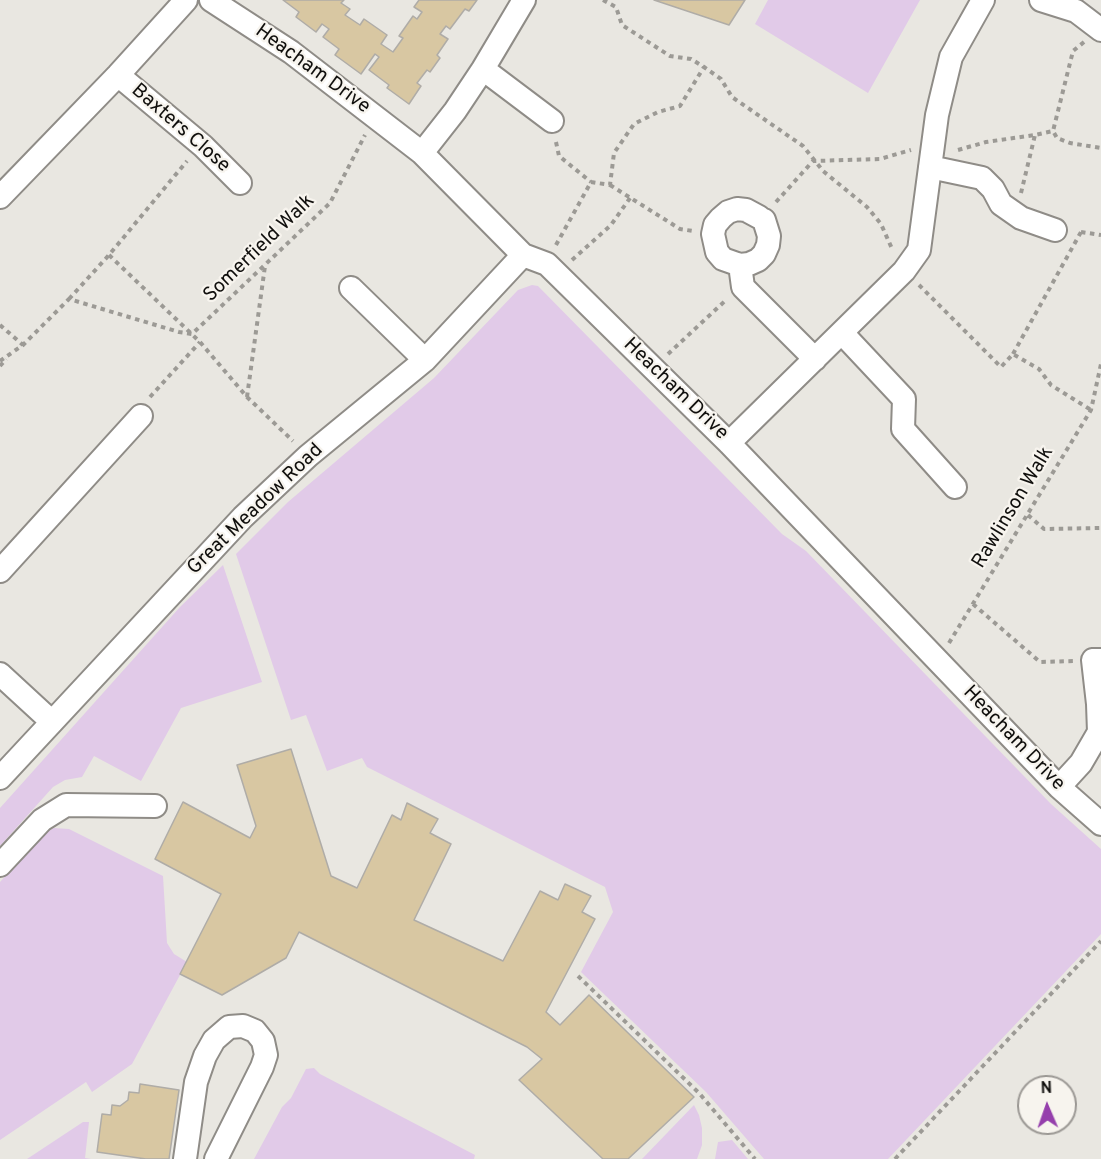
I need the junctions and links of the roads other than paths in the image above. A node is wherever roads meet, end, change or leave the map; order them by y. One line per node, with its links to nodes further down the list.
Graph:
1 (186, 0): 9 (street, Baxters Close)
2 (211, 0): 6 (street, Heacham Drive)
3 (524, 0): 8 (street)
4 (983, 0): 12 (street)
5 (1041, 0): 7 (street)
6 (245, 9): 11 (street, Heacham Drive)
7 (1100, 30)
8 (483, 69): 10 (street); 11 (street)
9 (118, 75): 13 (street, Baxters Close); 14 (street, Baxters Close)
10 (552, 121)
11 (422, 153): 16 (street, Heacham Drive)
12 (930, 168): 15 (street); 19 (street)
13 (240, 183)
14 (0, 197)
15 (1055, 230)
16 (523, 255): 21 (street, Great Meadow Road); 23 (street, Heacham Drive)
17 (740, 265): 17 (street); 20 (street)
18 (351, 288): 21 (street)
19 (843, 334): 20 (street); 24 (street)
20 (815, 359): 23 (street)
21 (425, 360): 28 (street, Great Meadow Road)
22 (141, 416): 25 (street)
23 (729, 443): 31 (street, Heacham Drive)
24 (955, 487)
25 (0, 571)
26 (1097, 660): 29 (street)
27 (0, 674): 28 (street)
28 (51, 721): 30 (street, Great Meadow Road)
29 (1100, 732): 31 (street)
30 (0, 777)
31 (1059, 787): 33 (street, Heacham Drive)
32 (155, 806): 34 (street)
33 (1101, 824)
34 (0, 865)
35 (185, 1159): 36 (street)
36 (216, 1159)

